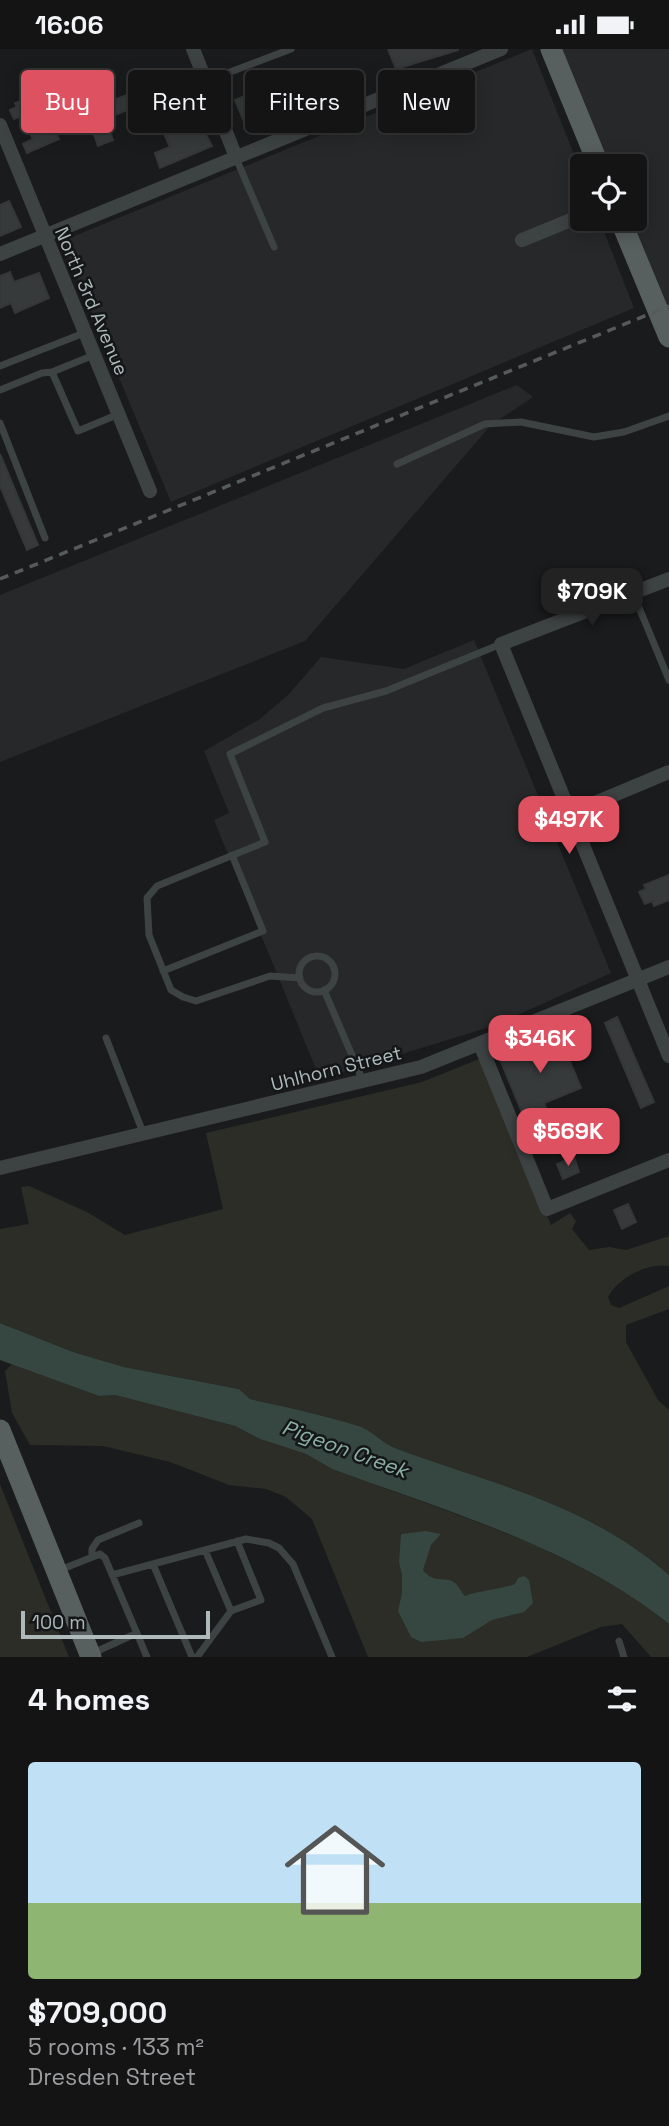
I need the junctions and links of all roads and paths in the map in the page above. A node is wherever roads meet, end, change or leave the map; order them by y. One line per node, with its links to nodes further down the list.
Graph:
1 (193, 49): 5 (street)
2 (291, 49): 6 (lane)
3 (502, 49): 10 (street)
4 (551, 49): 9 (main road)
5 (202, 70)
6 (231, 72)
7 (0, 125): 13 (street, North 3rd Avenue)
8 (227, 133): 10 (street)
9 (594, 154)
10 (236, 157): 13 (street); 15 (lane)
11 (570, 220): 14 (street)
12 (625, 231): 18 (main road)
13 (44, 236): 16 (street); 17 (street, North 3rd Avenue)
14 (522, 240)
15 (274, 247)
16 (0, 254)
17 (84, 333): 19 (street, North 3rd Avenue); 20 (lane)
18 (669, 337)
19 (94, 355): 21 (lane); 23 (street, North 3rd Avenue)
20 (0, 366)
21 (52, 372): 22 (lane); 23 (lane)
22 (0, 390)
23 (118, 414): 27 (street, North 3rd Avenue)
24 (669, 416): 26 (lane)
25 (0, 423): 28 (lane)
26 (397, 464)
27 (150, 491)
28 (44, 538)
29 (669, 579): 30 (street)
30 (633, 593): 31 (street); 32 (lane)
31 (502, 644): 34 (street); 35 (lane)
32 (669, 680)
33 (669, 772): 34 (street)
34 (571, 813): 39 (street)
35 (232, 855): 37 (lane); 37 (lane)
36 (669, 967): 39 (street, Uhlhorn Street)
37 (163, 971): 38 (lane)
38 (300, 978): 40 (lane); 40 (lane)
39 (638, 980): 42 (street, Uhlhorn Street); 43 (street)
40 (324, 990): 44 (lane)
41 (106, 1038): 45 (lane)
42 (480, 1044): 44 (street, Uhlhorn Street); 46 (street)
43 (669, 1056)
44 (363, 1082): 45 (street, Uhlhorn Street)
45 (144, 1136): 47 (street, Uhlhorn Street)
46 (669, 1160)
47 (0, 1168)
48 (0, 1430): 54 (main road)
49 (139, 1523): 52 (lane)
50 (237, 1541): 51 (lane); 56 (lane); 62 (lane)
51 (205, 1550): 53 (lane); 56 (lane)
52 (92, 1557): 54 (lane); 55 (lane)
53 (153, 1564): 55 (lane); 61 (lane)
54 (57, 1571): 59 (main road)
55 (112, 1576): 57 (lane)
56 (231, 1611): 61 (lane)
57 (137, 1633): 59 (lane); 60 (lane)
58 (619, 1641): 63 (lane)
59 (90, 1656)
60 (146, 1657)
61 (194, 1657)
62 (332, 1657)
63 (624, 1657)

